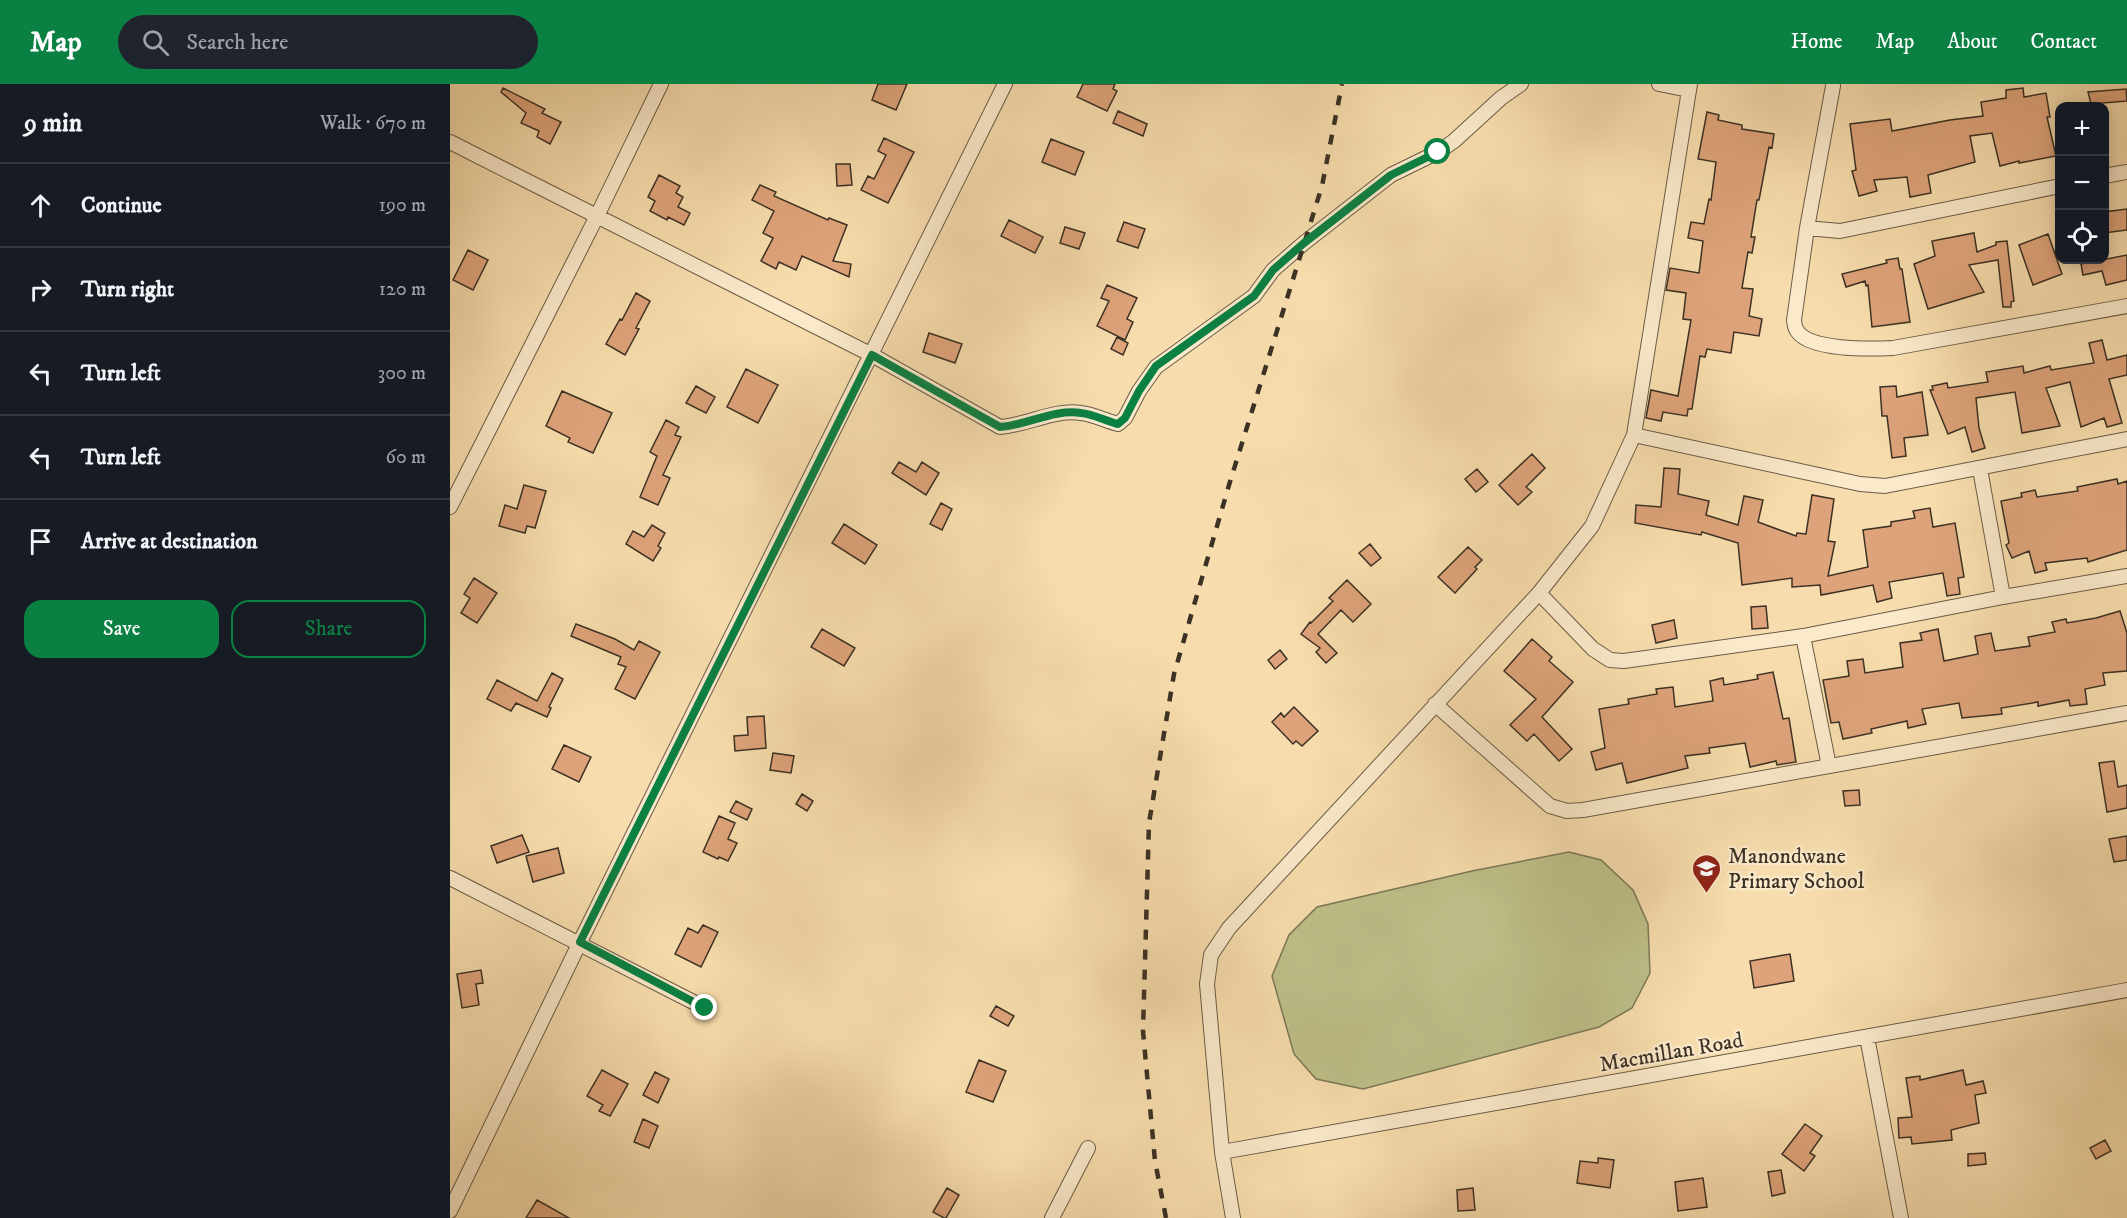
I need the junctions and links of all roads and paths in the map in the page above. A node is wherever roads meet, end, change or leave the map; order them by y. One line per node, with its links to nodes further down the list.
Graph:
1 (661, 84): 11 (street)
2 (1005, 84): 14 (street)
3 (1521, 84): 14 (street)
4 (1659, 84): 6 (street)
5 (1833, 85): 12 (street)
6 (1690, 87): 15 (street)
7 (450, 142): 11 (street)
8 (2127, 172): 9 (street)
9 (2109, 175)
10 (2055, 187): 12 (street)
11 (597, 216): 14 (street); 18 (street)
12 (1807, 228): 13 (street)
13 (2127, 306)
14 (872, 355): 27 (street)
15 (1634, 435): 17 (street); 20 (street)
16 (2127, 439): 17 (street)
17 (1980, 469): 21 (street)
18 (450, 507)
19 (2127, 576): 21 (street)
20 (1539, 593): 22 (street); 23 (street)
21 (2003, 597): 22 (street)
22 (1803, 636): 25 (street)
23 (1435, 704): 25 (street); 32 (street)
24 (2127, 713): 25 (street)
25 (1828, 766)
26 (450, 878): 27 (street)
27 (580, 942): 29 (street); 33 (street)
28 (2127, 990): 30 (street, Macmillan Road)
29 (705, 1008)
30 (1867, 1037): 32 (street, Macmillan Road); 36 (street)
31 (1088, 1148): 34 (street)
32 (1222, 1152): 35 (street)
33 (450, 1211)
34 (1052, 1218)
35 (1233, 1218)
36 (1901, 1218)

